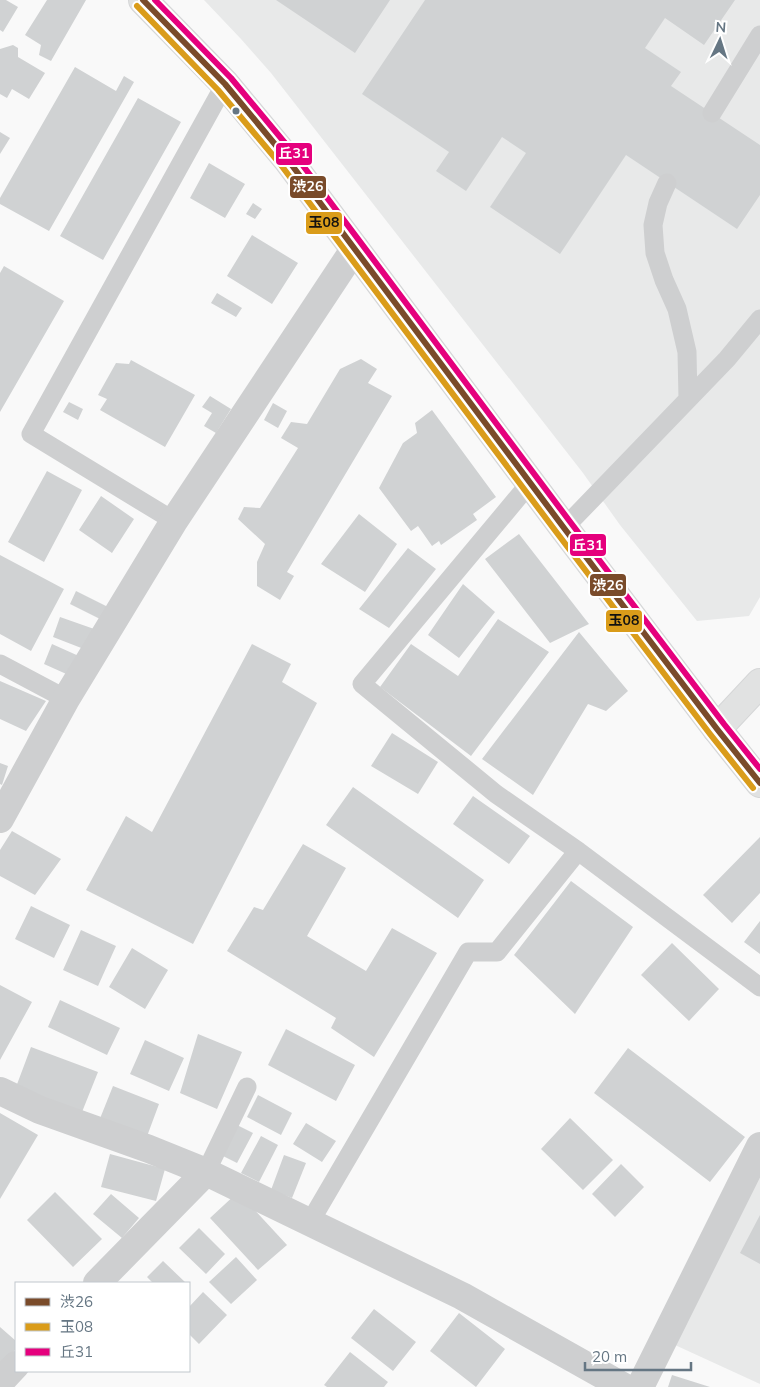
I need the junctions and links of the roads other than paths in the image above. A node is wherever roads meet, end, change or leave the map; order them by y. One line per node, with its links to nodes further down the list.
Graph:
1 (142, 0): 3 (main road)
2 (759, 37): 4 (lane)
3 (225, 84): 6 (main road); 10 (lane)
4 (712, 113)
5 (667, 183): 8 (lane)
6 (355, 248): 9 (main road); 10 (street)
7 (760, 319): 8 (lane)
8 (688, 399): 11 (lane)
9 (530, 483): 11 (main road); 18 (lane)
10 (174, 521): 14 (street)
11 (564, 528): 15 (main road)
12 (0, 664): 14 (lane)
13 (760, 683): 15 (main road)
14 (66, 699): 17 (street)
15 (717, 729): 16 (main road)
16 (760, 783)
17 (0, 819)
18 (578, 851): 19 (lane); 24 (lane)
19 (760, 987)
20 (247, 1087): 23 (lane)
21 (0, 1091): 23 (street)
22 (760, 1146): 29 (street)
23 (206, 1172): 24 (street); 25 (street)
24 (310, 1222): 28 (street)
25 (98, 1282)
26 (15, 1367): 27 (street)
27 (0, 1382)
28 (624, 1387)
29 (640, 1387)

